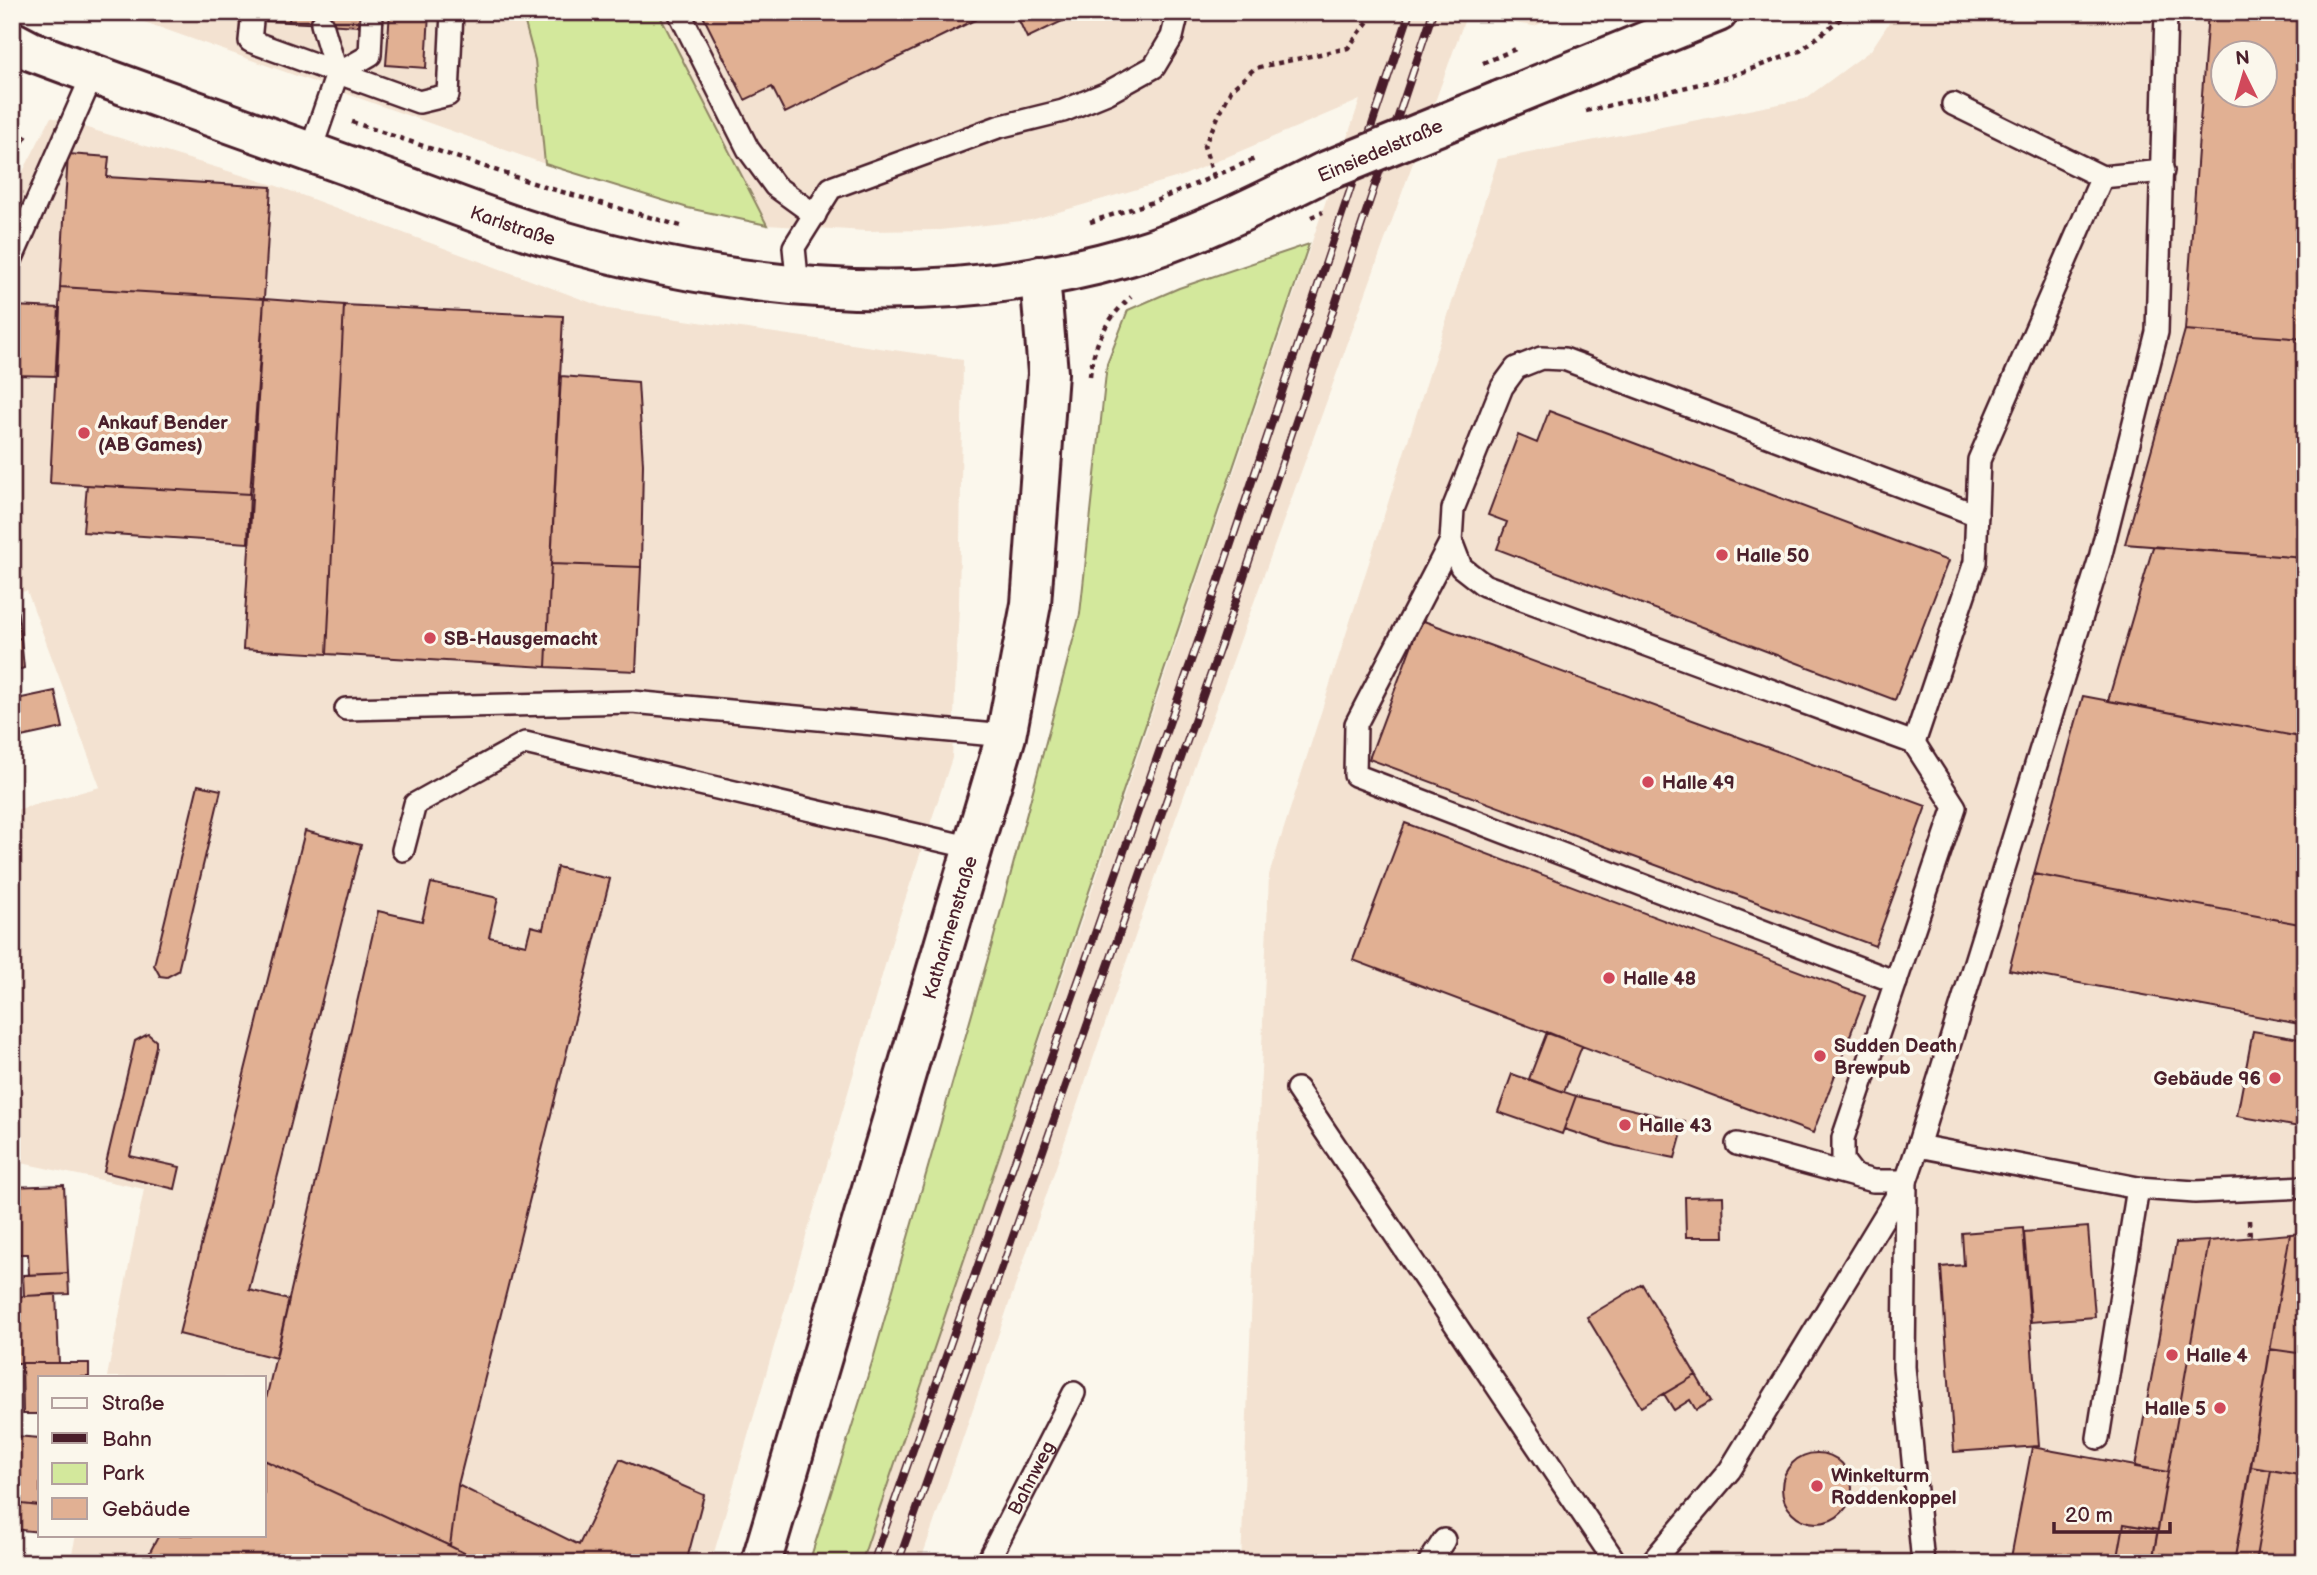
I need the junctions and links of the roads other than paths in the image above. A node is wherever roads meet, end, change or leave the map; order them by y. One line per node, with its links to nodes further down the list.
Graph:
1 (372, 12): 11 (lane)
2 (452, 12): 11 (lane)
3 (679, 12): 16 (lane)
4 (1178, 12): 16 (lane)
5 (1718, 12): 18 (main road, Einsiedelstraße, bridge)
6 (2166, 12): 14 (lane)
7 (252, 20): 11 (lane)
8 (322, 24): 11 (lane)
9 (12, 41): 10 (main road, Karlstraße)
10 (93, 74): 13 (main road, Karlstraße); 17 (lane)
11 (337, 74): 13 (lane)
12 (1953, 104): 15 (lane)
13 (310, 152): 19 (main road, Karlstraße)
14 (2163, 171): 15 (lane); 30 (lane)
15 (2102, 177): 20 (lane)
16 (815, 215): 19 (lane)
17 (12, 258)
18 (1040, 276): 19 (main road, Karlstraße); 23 (main road, Katharinenstraße)
19 (798, 288)
20 (1978, 515): 21 (lane); 24 (lane)
21 (1451, 541): 24 (lane); 27 (lane)
22 (346, 709): 23 (lane)
23 (1006, 736): 25 (main road, Katharinenstraße)
24 (1914, 743): 27 (lane)
25 (973, 848): 26 (lane); 38 (main road, Katharinenstraße)
26 (403, 850)
27 (1896, 982): 31 (lane)
28 (1297, 1089): 41 (lane)
29 (1737, 1144): 31 (lane)
30 (1918, 1146): 32 (lane); 34 (lane)
31 (1853, 1174): 32 (lane)
32 (1906, 1181): 42 (lane); 43 (lane)
33 (2305, 1187): 34 (lane)
34 (2138, 1188): 36 (lane)
35 (1074, 1393): 39 (lane, Bahnweg)
36 (2098, 1438)
37 (1444, 1540): 40 (lane)
38 (761, 1563)
39 (986, 1563)
40 (1429, 1563)
41 (1616, 1563)
42 (1651, 1563)
43 (1923, 1563)

